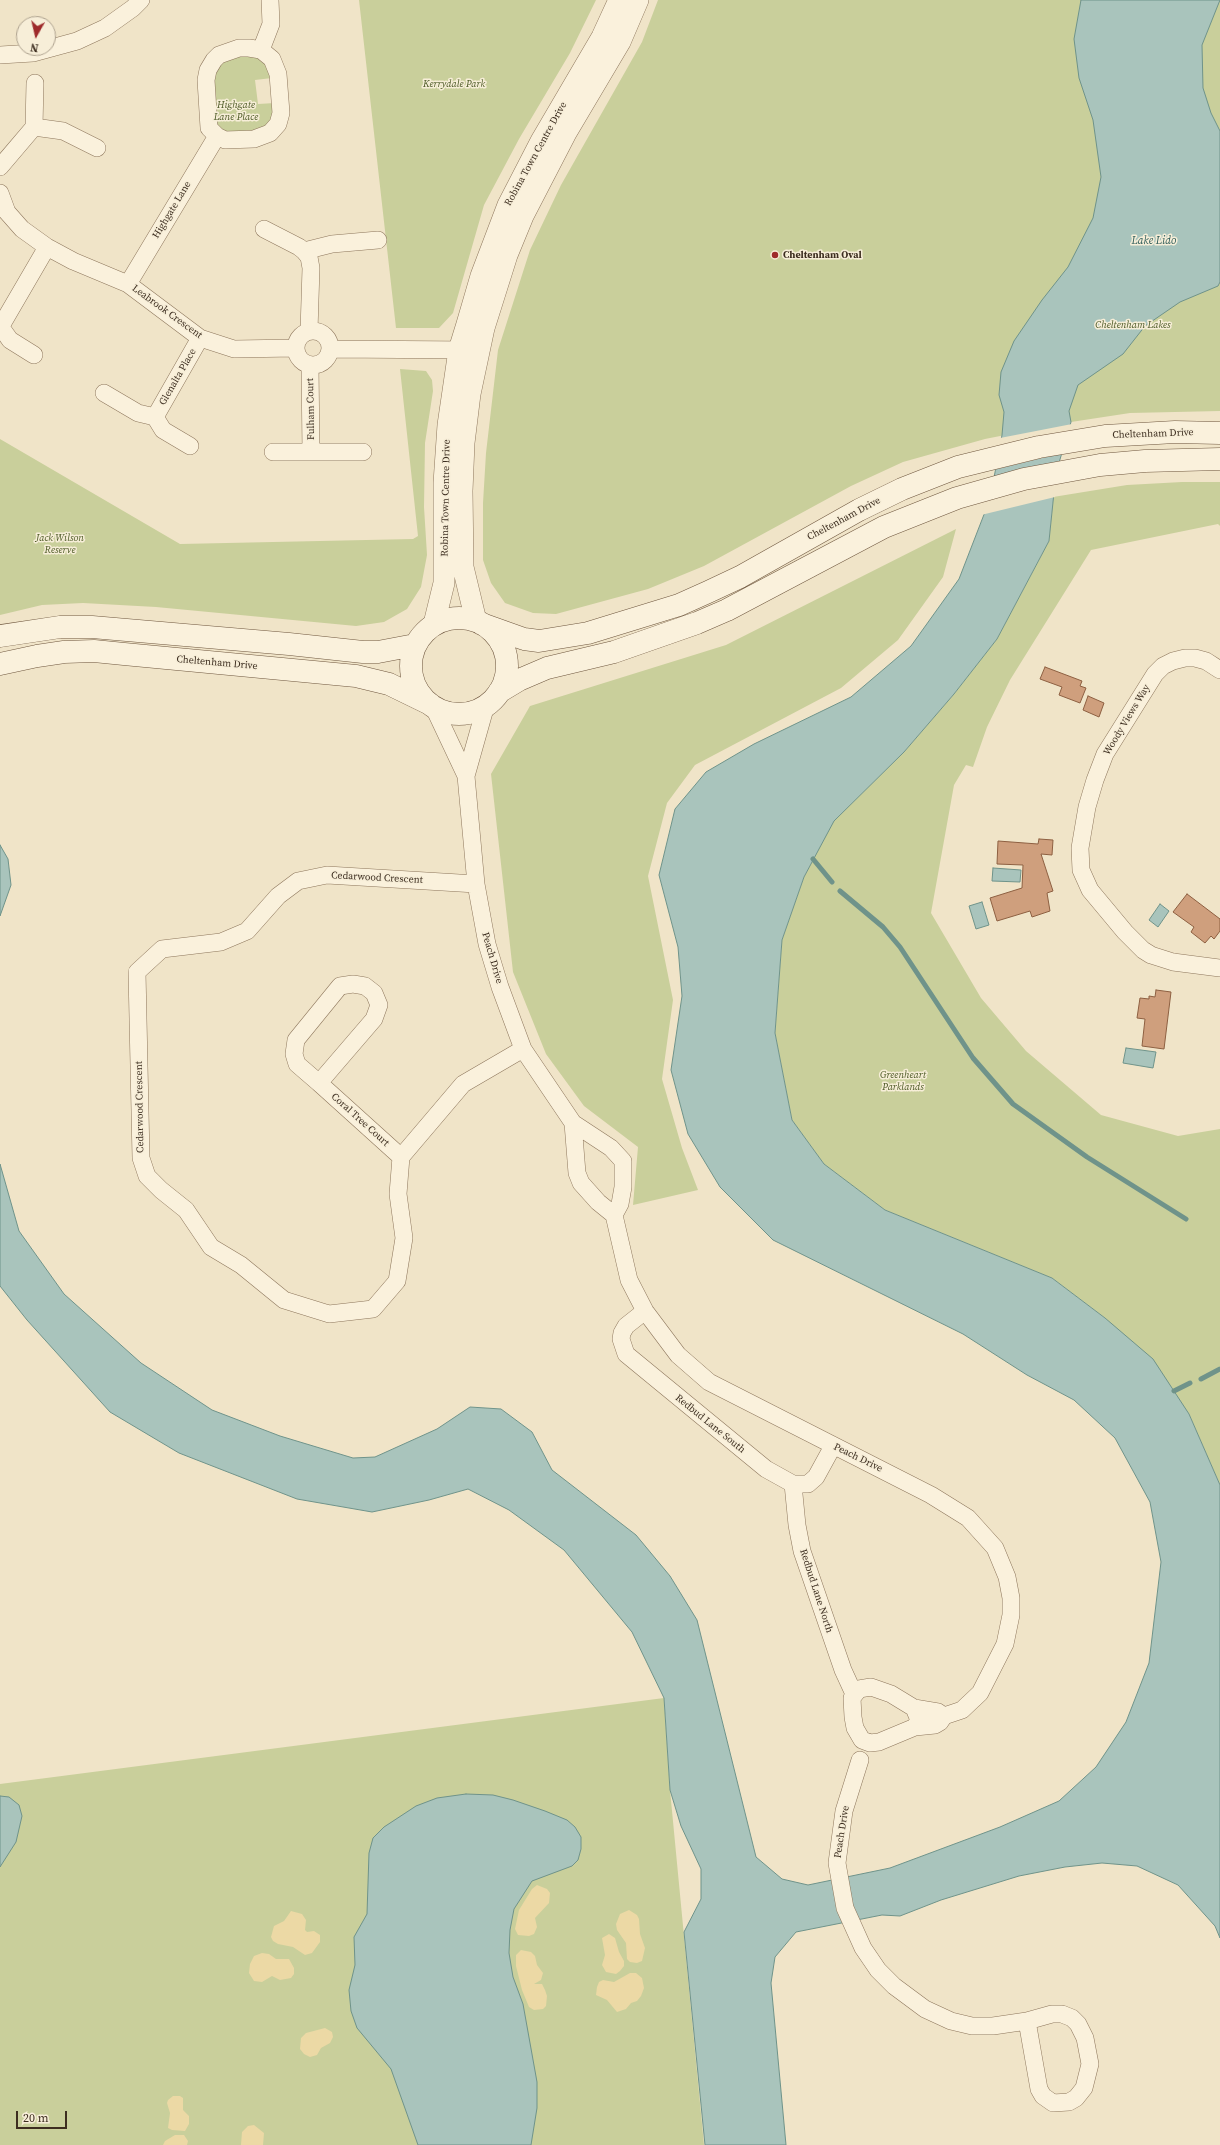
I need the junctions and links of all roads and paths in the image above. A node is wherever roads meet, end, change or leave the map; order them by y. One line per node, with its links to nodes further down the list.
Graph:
1 (141, 0): 6 (street)
2 (270, 0): 5 (street)
3 (619, 0): 24 (street, Robina Town Centre Drive)
4 (638, 0): 24 (street, Robina Town Centre Drive)
5 (261, 50): 9 (street); 9 (street)
6 (0, 55)
7 (35, 83): 8 (street)
8 (34, 127): 10 (street); 11 (street)
9 (216, 136): 18 (street, Highgate Lane)
10 (97, 148)
11 (0, 167): 12 (street)
12 (0, 184)
13 (0, 193): 16 (street, Leabrook Crescent)
14 (264, 229): 17 (street)
15 (378, 240): 17 (street)
16 (47, 247): 18 (street, Leabrook Crescent); 19 (street)
17 (304, 250): 20 (street)
18 (128, 284): 21 (street, Leabrook Crescent)
19 (0, 326): 25 (street)
20 (309, 331): 22 (street); 23 (street)
21 (200, 338): 22 (street, Leabrook Crescent); 28 (street, Glenalta Place)
22 (296, 348): 26 (street)
23 (331, 349): 24 (street); 26 (street)
24 (469, 350): 35 (street, Robina Town Centre Drive); 36 (street, Robina Town Centre Drive)
25 (34, 355)
26 (310, 365): 32 (street, Fulham Court)
27 (104, 393): 28 (street, Glenalta Place)
28 (155, 417): 30 (street, Glenalta Place)
29 (1220, 433): 35 (main road, Cheltenham Drive)
30 (190, 446)
31 (273, 452): 32 (street, Fulham Court)
32 (311, 452): 33 (street, Fulham Court)
33 (363, 452)
34 (1220, 459): 41 (main road)
35 (479, 622): 36 (main road); 41 (main road)
36 (434, 624): 38 (main road)
37 (0, 636): 38 (main road)
38 (415, 645): 42 (main road)
39 (0, 664): 42 (main road, Cheltenham Drive)
40 (1220, 670): 45 (street, Woody Views Way)
41 (492, 699): 42 (main road); 43 (street, Peach Drive)
42 (431, 705): 43 (street, Peach Drive)
43 (466, 776): 44 (street, Peach Drive)
44 (476, 884): 46 (street, Peach Drive); 49 (street, Cedarwood Crescent)
45 (1220, 968)
46 (523, 1049): 48 (street, Peach Drive); 49 (street)
47 (319, 1083): 47 (street, Coral Tree Court); 49 (street, Coral Tree Court)
48 (573, 1123): 50 (street); 50 (street, Peach Drive)
49 (401, 1157)
50 (614, 1216): 51 (street, Peach Drive)
51 (645, 1311): 52 (street, Peach Drive); 53 (street, Redbud Lane South)
52 (833, 1446): 53 (street); 56 (street, Peach Drive)
53 (793, 1484): 54 (street, Redbud Lane North)
54 (854, 1694): 55 (street); 58 (street, Peach Drive)
55 (914, 1708): 56 (street); 57 (street)
56 (944, 1716): 57 (street, Peach Drive)
57 (915, 1727): 59 (street, Peach Drive)
58 (858, 1735): 59 (street); 60 (street, Peach Drive)
59 (874, 1743): 60 (street, Peach Drive)
60 (860, 1760): 61 (street, Peach Drive)
61 (1027, 2021): 61 (street, Peach Drive)

